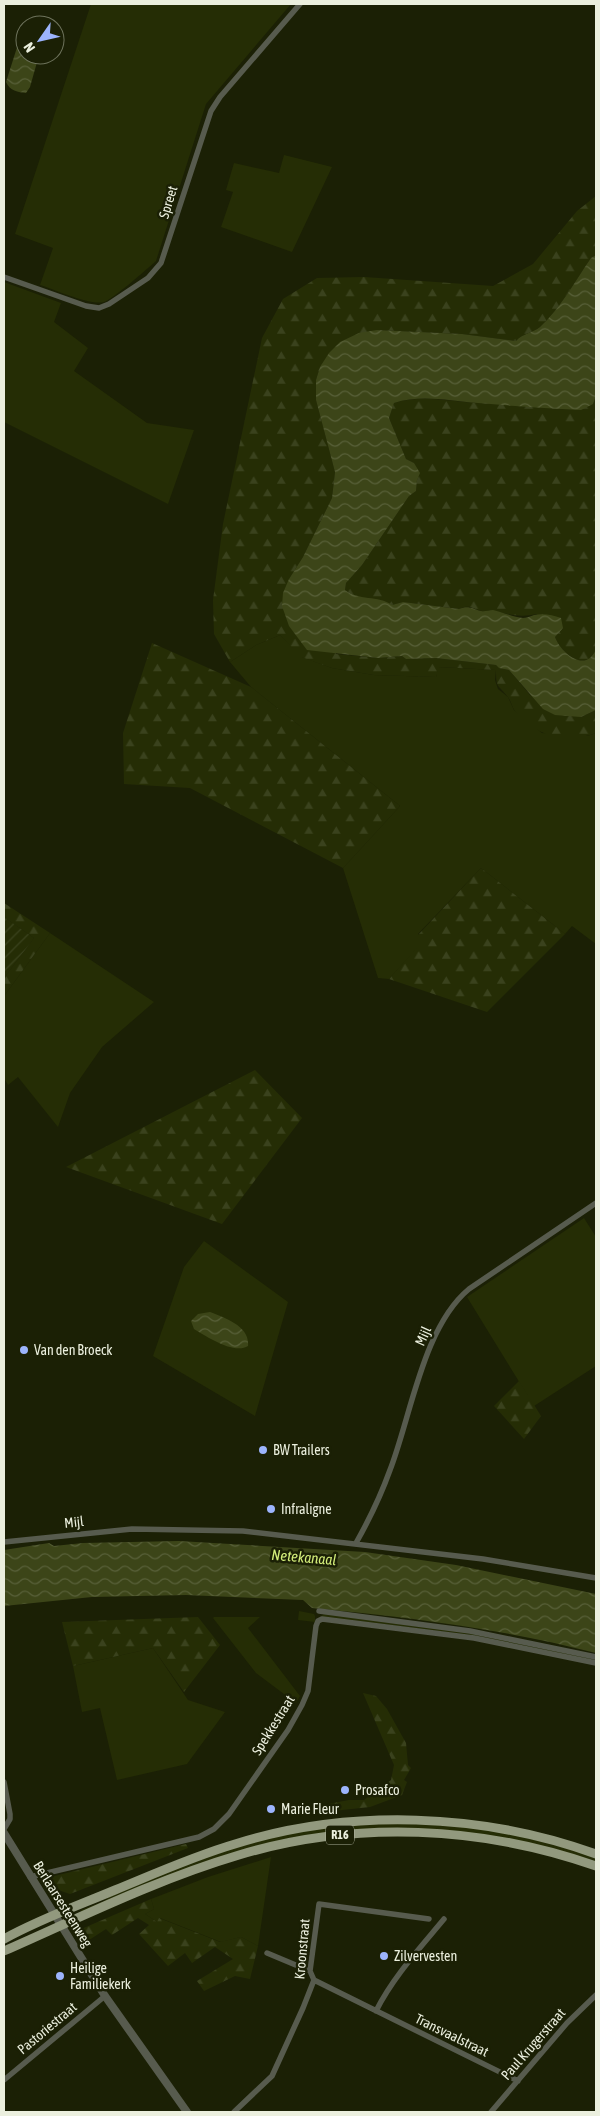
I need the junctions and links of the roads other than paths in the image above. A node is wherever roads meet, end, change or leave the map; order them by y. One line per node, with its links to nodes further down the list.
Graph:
1 (300, 4): 2 (street, Spreet)
2 (4, 277)
3 (596, 1203): 5 (street, Mijl)
4 (4, 1542): 5 (street, Mijl)
5 (356, 1543): 6 (street, Mijl)
6 (596, 1578)
7 (319, 1611): 8 (street)
8 (596, 1657)
9 (596, 1663): 15 (street, Spekkestraat)
10 (4, 1782): 11 (street)
11 (4, 1829)
12 (4, 1832): 15 (street, Berlaarsesteenweg)
13 (596, 1854): 16 (main road, R16)
14 (596, 1866): 19 (main road, R16)
15 (30, 1876): 16 (street, Berlaarsesteenweg)
16 (54, 1914): 19 (street, Berlaarsesteenweg); 20 (main road)
17 (429, 1919): 23 (street, Kroonstraat)
18 (444, 1919): 27 (street)
19 (61, 1924): 21 (main road); 26 (street, Berlaarsesteenweg)
20 (4, 1939)
21 (4, 1951)
22 (267, 1952): 23 (street)
23 (310, 1971): 24 (street, Kroonstraat)
24 (314, 1980): 27 (street, Transvaalstraat); 31 (street, Kroonstraat)
25 (596, 1995): 29 (street, Paul Krugerstraat)
26 (105, 1996): 28 (street, Pastoriestraat); 30 (street, Berlaarsesteenweg)
27 (376, 2011): 29 (street, Transvaalstraat)
28 (4, 2080)
29 (518, 2081): 32 (street, Paul Krugerstraat)
30 (188, 2112)
31 (234, 2112)
32 (491, 2112)

